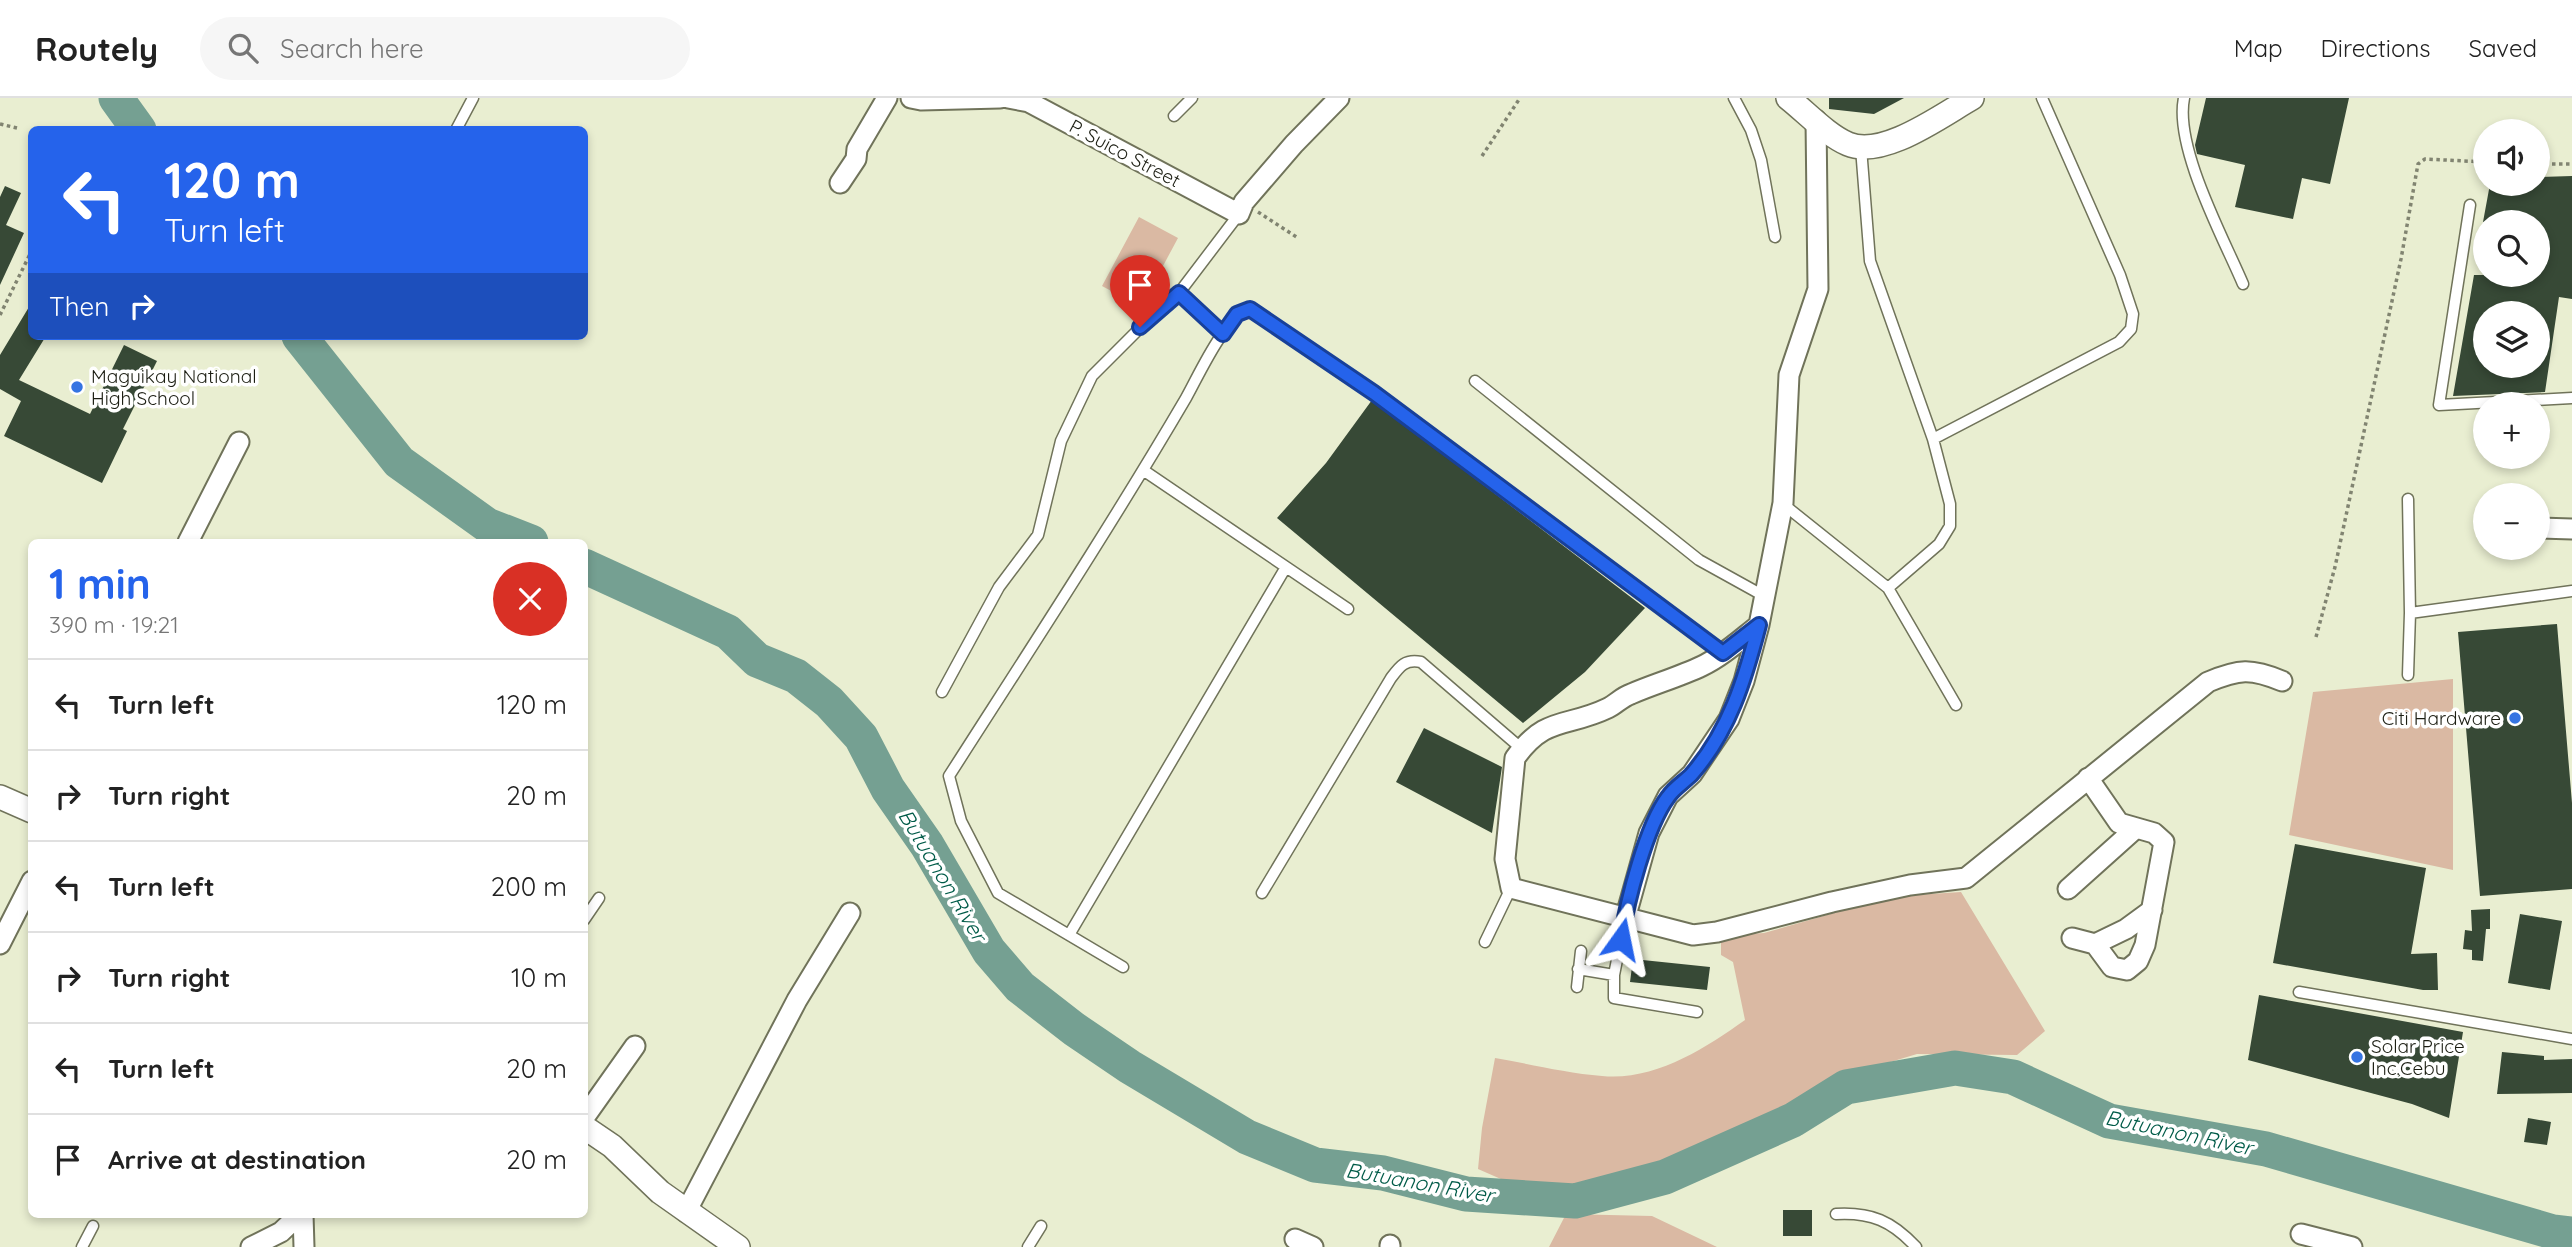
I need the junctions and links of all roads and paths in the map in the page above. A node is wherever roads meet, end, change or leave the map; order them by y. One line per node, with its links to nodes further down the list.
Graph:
1 (473, 98): 17 (lane)
2 (887, 98): 24 (street)
3 (911, 98): 4 (street)
4 (1000, 98)
5 (1008, 98): 26 (street, P. Suico Street)
6 (1192, 98): 14 (lane)
7 (1339, 98): 26 (street)
8 (1520, 98): 20 (path)
9 (1734, 98): 27 (lane)
10 (1788, 98): 15 (street)
11 (1972, 98): 19 (street)
12 (2042, 98): 36 (lane)
13 (2184, 98): 30 (lane)
14 (1174, 117)
15 (1816, 120): 19 (street); 40 (street)
16 (0, 124): 18 (path)
17 (458, 126)
18 (17, 128)
19 (1861, 148): 36 (lane)
20 (1482, 156)
21 (2473, 161): 51 (path)
22 (2550, 164): 23 (path)
23 (2572, 164)
24 (840, 183)
25 (2470, 205): 35 (lane)
26 (1241, 208): 28 (path); 31 (lane)
27 (1775, 237)
28 (1298, 238)
29 (28, 258): 32 (path)
30 (2243, 284)
31 (1179, 293): 33 (lane); 55 (lane)
32 (0, 315)
33 (1223, 334): 38 (lane); 52 (lane)
34 (1475, 381): 47 (lane)
35 (2572, 398)
36 (1933, 439): 45 (lane)
37 (239, 442): 43 (street)
38 (1143, 470): 44 (lane); 71 (lane)
39 (2408, 499): 49 (lane)
40 (1783, 503): 45 (lane); 47 (street)
41 (2550, 528): 42 (street)
42 (2572, 529)
43 (190, 539)
44 (1286, 568): 48 (lane); 71 (lane)
45 (1888, 588): 56 (lane)
46 (2572, 592): 49 (lane)
47 (1765, 596): 50 (street)
48 (1348, 608)
49 (2410, 613): 53 (lane)
50 (1759, 625): 52 (street); 70 (street)
51 (2316, 638)
52 (1723, 653): 57 (street)
53 (2408, 675)
54 (2283, 681): 58 (street)
55 (942, 692)
56 (1956, 705)
57 (1522, 749): 62 (street); 65 (lane)
58 (2088, 778): 61 (street); 70 (street)
59 (0, 797): 60 (street)
60 (28, 809)
61 (2135, 829): 64 (street); 67 (street)
62 (1511, 888): 70 (street); 73 (lane)
63 (28, 889): 74 (street)
64 (2068, 889)
65 (1262, 893)
66 (599, 898): 69 (lane)
67 (2152, 909): 75 (street); 75 (street)
68 (850, 913): 87 (street)
69 (588, 914)
70 (1625, 919): 79 (lane)
71 (1069, 935): 77 (lane)
72 (2072, 938): 75 (street)
73 (1485, 942)
74 (0, 944)
75 (2095, 944)
76 (1581, 951): 78 (lane)
77 (1123, 967)
78 (1578, 969): 79 (lane); 80 (lane)
79 (1614, 975): 82 (lane)
80 (1577, 987)
81 (2300, 992): 83 (lane)
82 (1697, 1012)
83 (2572, 1039)
84 (635, 1046): 85 (street)
85 (588, 1112)
86 (588, 1130): 87 (street)
87 (686, 1212): 97 (street)
88 (1836, 1214): 99 (lane)
89 (297, 1218): 95 (street)
90 (301, 1218): 96 (street)
91 (93, 1226): 94 (lane)
92 (1041, 1226): 98 (lane)
93 (2301, 1234): 100 (street)
94 (82, 1247)
95 (251, 1247)
96 (304, 1247)
97 (738, 1247)
98 (1028, 1247)
99 (1916, 1247)
100 (2352, 1247)

